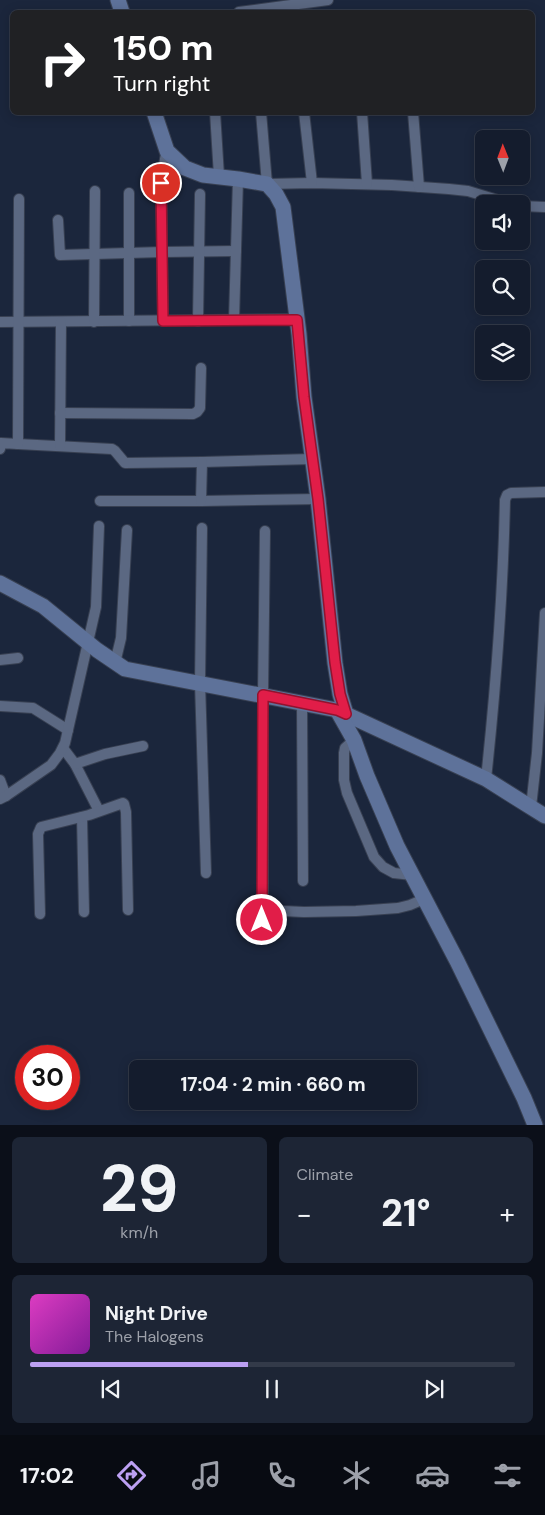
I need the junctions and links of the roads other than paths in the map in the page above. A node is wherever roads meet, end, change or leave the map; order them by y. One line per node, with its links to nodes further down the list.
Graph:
1 (328, 0): 2 (street)
2 (291, 6): 3 (street)
3 (256, 10)
4 (155, 115): 10 (main road)
5 (215, 115): 11 (street)
6 (261, 115): 14 (street)
7 (304, 115): 13 (street)
8 (362, 115): 15 (street)
9 (413, 115): 16 (street)
10 (168, 151): 11 (main road); 26 (street)
11 (219, 176): 12 (main road)
12 (238, 179): 14 (main road); 25 (street)
13 (312, 183): 14 (street); 15 (street)
14 (267, 184): 32 (main road)
15 (367, 184): 16 (street)
16 (419, 187): 20 (street)
17 (95, 191): 29 (street)
18 (129, 193): 28 (street)
19 (200, 194): 27 (street)
20 (481, 195)
21 (19, 200): 38 (street)
22 (530, 206): 23 (street)
23 (545, 207)
24 (58, 220): 29 (street)
25 (236, 251): 27 (street); 31 (street)
26 (162, 252): 27 (street); 28 (street); 33 (street)
27 (199, 252): 30 (street)
28 (130, 253): 29 (street); 37 (street)
29 (95, 254): 36 (street)
30 (198, 320): 31 (street); 33 (street)
31 (234, 320): 32 (street)
32 (297, 320): 44 (main road)
33 (163, 321): 37 (street)
34 (0, 322): 38 (street)
35 (61, 322): 36 (street); 38 (street); 40 (street)
36 (94, 322): 37 (street)
37 (129, 322)
38 (18, 323): 41 (street)
39 (201, 368): 40 (street)
40 (60, 413): 43 (street)
41 (18, 444): 42 (street); 43 (street)
42 (0, 445)
43 (60, 446): 45 (street)
44 (312, 459): 45 (street); 47 (main road)
45 (202, 462): 49 (street)
46 (545, 492): 70 (street)
47 (318, 499): 49 (street); 64 (main road)
48 (100, 501): 49 (street)
49 (201, 501)
50 (99, 526): 56 (street)
51 (202, 528): 60 (street)
52 (127, 530): 59 (street)
53 (265, 531): 61 (street)
54 (0, 583): 56 (main road)
55 (545, 613): 73 (street)
56 (88, 643): 59 (main road); 65 (street)
57 (18, 658): 58 (street)
58 (0, 660)
59 (115, 663): 60 (main road)
60 (200, 683): 61 (main road); 77 (street)
61 (263, 695): 62 (main road); 82 (street)
62 (302, 703): 64 (main road); 79 (street)
63 (0, 706): 65 (street)
64 (341, 712): 66 (main road); 70 (main road)
65 (68, 730): 68 (street)
66 (354, 740): 78 (main road); 78 (street)
67 (143, 746): 69 (street)
68 (63, 748): 69 (street); 72 (street)
69 (75, 764): 74 (street)
70 (486, 779): 73 (main road)
71 (0, 780): 72 (street)
72 (3, 797)
73 (531, 808): 75 (main road)
74 (99, 811): 76 (street); 81 (street)
75 (545, 816)
76 (82, 817): 83 (street); 84 (street)
77 (206, 873)
78 (412, 875): 80 (main road)
79 (303, 881)
80 (424, 899): 82 (street); 86 (main road)
81 (128, 910)
82 (262, 910): 85 (street)
83 (84, 912)
84 (40, 914)
85 (262, 931)
86 (535, 1125)

